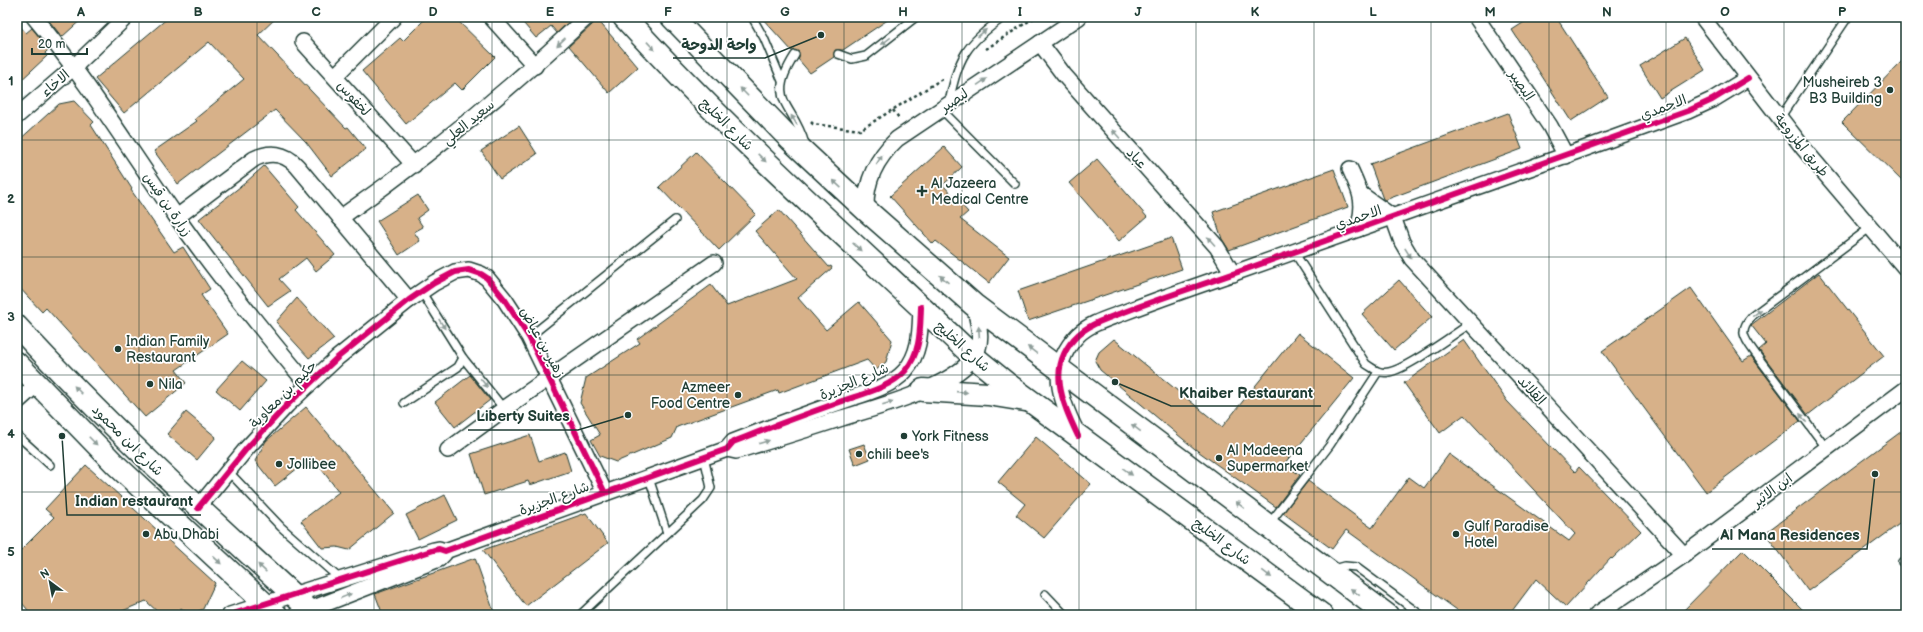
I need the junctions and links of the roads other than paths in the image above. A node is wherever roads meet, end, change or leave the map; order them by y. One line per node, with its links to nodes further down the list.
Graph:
1 (34, 17): 22 (street, زرارة بن قيس)
2 (126, 17): 22 (street, الاخاء)
3 (394, 17): 23 (street, لخفوس)
4 (491, 17): 21 (street)
5 (587, 17): 21 (street, سعيد العلي, one-way to 21)
6 (624, 17): 48 (main road, شارع الخليج, one-way to 48)
7 (672, 17): 18 (main road)
8 (687, 17): 18 (street)
9 (752, 17): 25 (lane)
10 (916, 17): 19 (lane, one-way to 19)
11 (1004, 17): 26 (lane, one-way to 11)
12 (1079, 17): 17 (street, لبصير)
13 (1476, 17): 30 (street, البصير)
14 (1702, 17): 24 (street, طريق المزروعة)
15 (1848, 17): 28 (lane)
16 (303, 42): 23 (street)
17 (1040, 43): 26 (street, لبصير, one-way to 17); 45 (street, عباد, one-way to 17)
18 (703, 50): 29 (main road, one-way to 18)
19 (838, 54)
20 (795, 55): 25 (lane)
21 (535, 66): 31 (street, سعيد العلي)
22 (74, 67): 27 (street, الاخاء); 36 (street, زرارة بن قيس)
23 (335, 76): 31 (street, لخفوس)
24 (1748, 78): 28 (street, طريق المزروعة); 30 (street, الاحمدي)
25 (782, 81): 29 (lane, one-way to 25)
26 (945, 106): 33 (lane); 35 (street, لبصير, one-way to 26)
27 (19, 111)
28 (1780, 118): 40 (street, طريق المزروعة)
29 (808, 156): 35 (main road, one-way to 29)
30 (1566, 156): 37 (street, الاحمدي)
31 (414, 165): 38 (street, سعيد العلي)
32 (1350, 169): 34 (street)
33 (1015, 184)
34 (1362, 195): 37 (street); 41 (street)
35 (866, 210): 47 (main road, one-way to 35)
36 (177, 217): 38 (street); 59 (street, زرارة بن قيس)
37 (1393, 217): 41 (street, الاحمدي); 49 (street, القلائد, one-way to 49)
38 (340, 218): 46 (street)
39 (676, 220): 51 (lane)
40 (1870, 227): 44 (street, طريق المزروعة); 69 (lane, one-way to 40)
41 (1358, 229): 42 (street, الاحمدي)
42 (1294, 252): 45 (street, الاحمدي); 56 (lane)
43 (714, 263): 57 (street, زهير بن عياض)
44 (1906, 269)
45 (1233, 274): 55 (street, الاحمدي)
46 (409, 300): 51 (street, زهير بن عياض); 53 (lane, one-way to 53); 59 (street, حكيم بن معاوية)
47 (974, 305): 52 (street, one-way to 47); 55 (main road, one-way to 47)
48 (921, 307): 52 (main road, شارع الخليج); 68 (street, شارع الجزيرة)
49 (1471, 323): 56 (lane); 80 (street, القلائد)
50 (17, 326): 76 (street, شارع ابن محمود, one-way to 50)
51 (530, 338): 57 (street, زهير بن عياض)
52 (974, 357): 61 (street, شارع الجزيرة); 62 (main road, شارع الخليج)
53 (463, 358): 64 (lane); 65 (lane, one-way to 65)
54 (17, 363): 58 (street, شارع ابن محمود)
55 (1059, 370): 67 (street, الاحمدي); 77 (main road, one-way to 55)
56 (1378, 372): 77 (lane)
57 (550, 378): 65 (street, زهير بن عياض); 75 (street, زهير بن عياض)
58 (37, 384): 63 (street); 85 (street, شارع ابن محمود, one-way to 85)
59 (308, 385): 73 (street, حكيم بن معاوية)
60 (1906, 389): 69 (street, ابن الاثير)
61 (923, 390): 62 (main road, one-way to 62); 68 (street, شارع الجزيرة, one-way to 61)
62 (1030, 401): 67 (main road, شارع الخليج)
63 (17, 402)
64 (404, 403)
65 (504, 409): 70 (street, زهير بن عياض)
66 (17, 435): 72 (lane)
67 (1078, 436): 90 (main road, شارع الخليج, one-way to 90)
68 (727, 449): 71 (street, شارع الجزيرة)
69 (1827, 449): 80 (street, ابن الاثير)
70 (448, 450)
71 (704, 457): 74 (street, شارع الجزيرة); 78 (lane)
72 (50, 465)
73 (228, 470): 76 (street, حكيم بن معاوية); 82 (lane)
74 (650, 478): 75 (street, شارع الجزيرة); 78 (lane)
75 (605, 493): 79 (street, شارع الجزيرة)
76 (198, 508): 84 (street, شارع ابن محمود, one-way to 76)
77 (1268, 526): 81 (main road)
78 (667, 533): 88 (lane)
79 (445, 551): 82 (street, شارع الجزيرة); 86 (street, شارع الجزيرة, one-way to 79)
80 (1684, 556): 93 (street, ابن الاثير)
81 (1326, 570): 91 (main road, one-way to 81); 92 (lane)
82 (340, 580): 84 (street, شارع الجزيرة)
83 (1045, 594): 89 (lane)
84 (291, 595): 85 (street, شارع الجزيرة); 86 (street, شارع ابن محمود)
85 (271, 609): 87 (street, شارع الجزيرة)
86 (307, 613)
87 (230, 615)
88 (580, 615)
89 (1065, 615)
90 (1322, 615)
91 (1387, 615)
92 (1421, 615)
93 (1596, 615)

